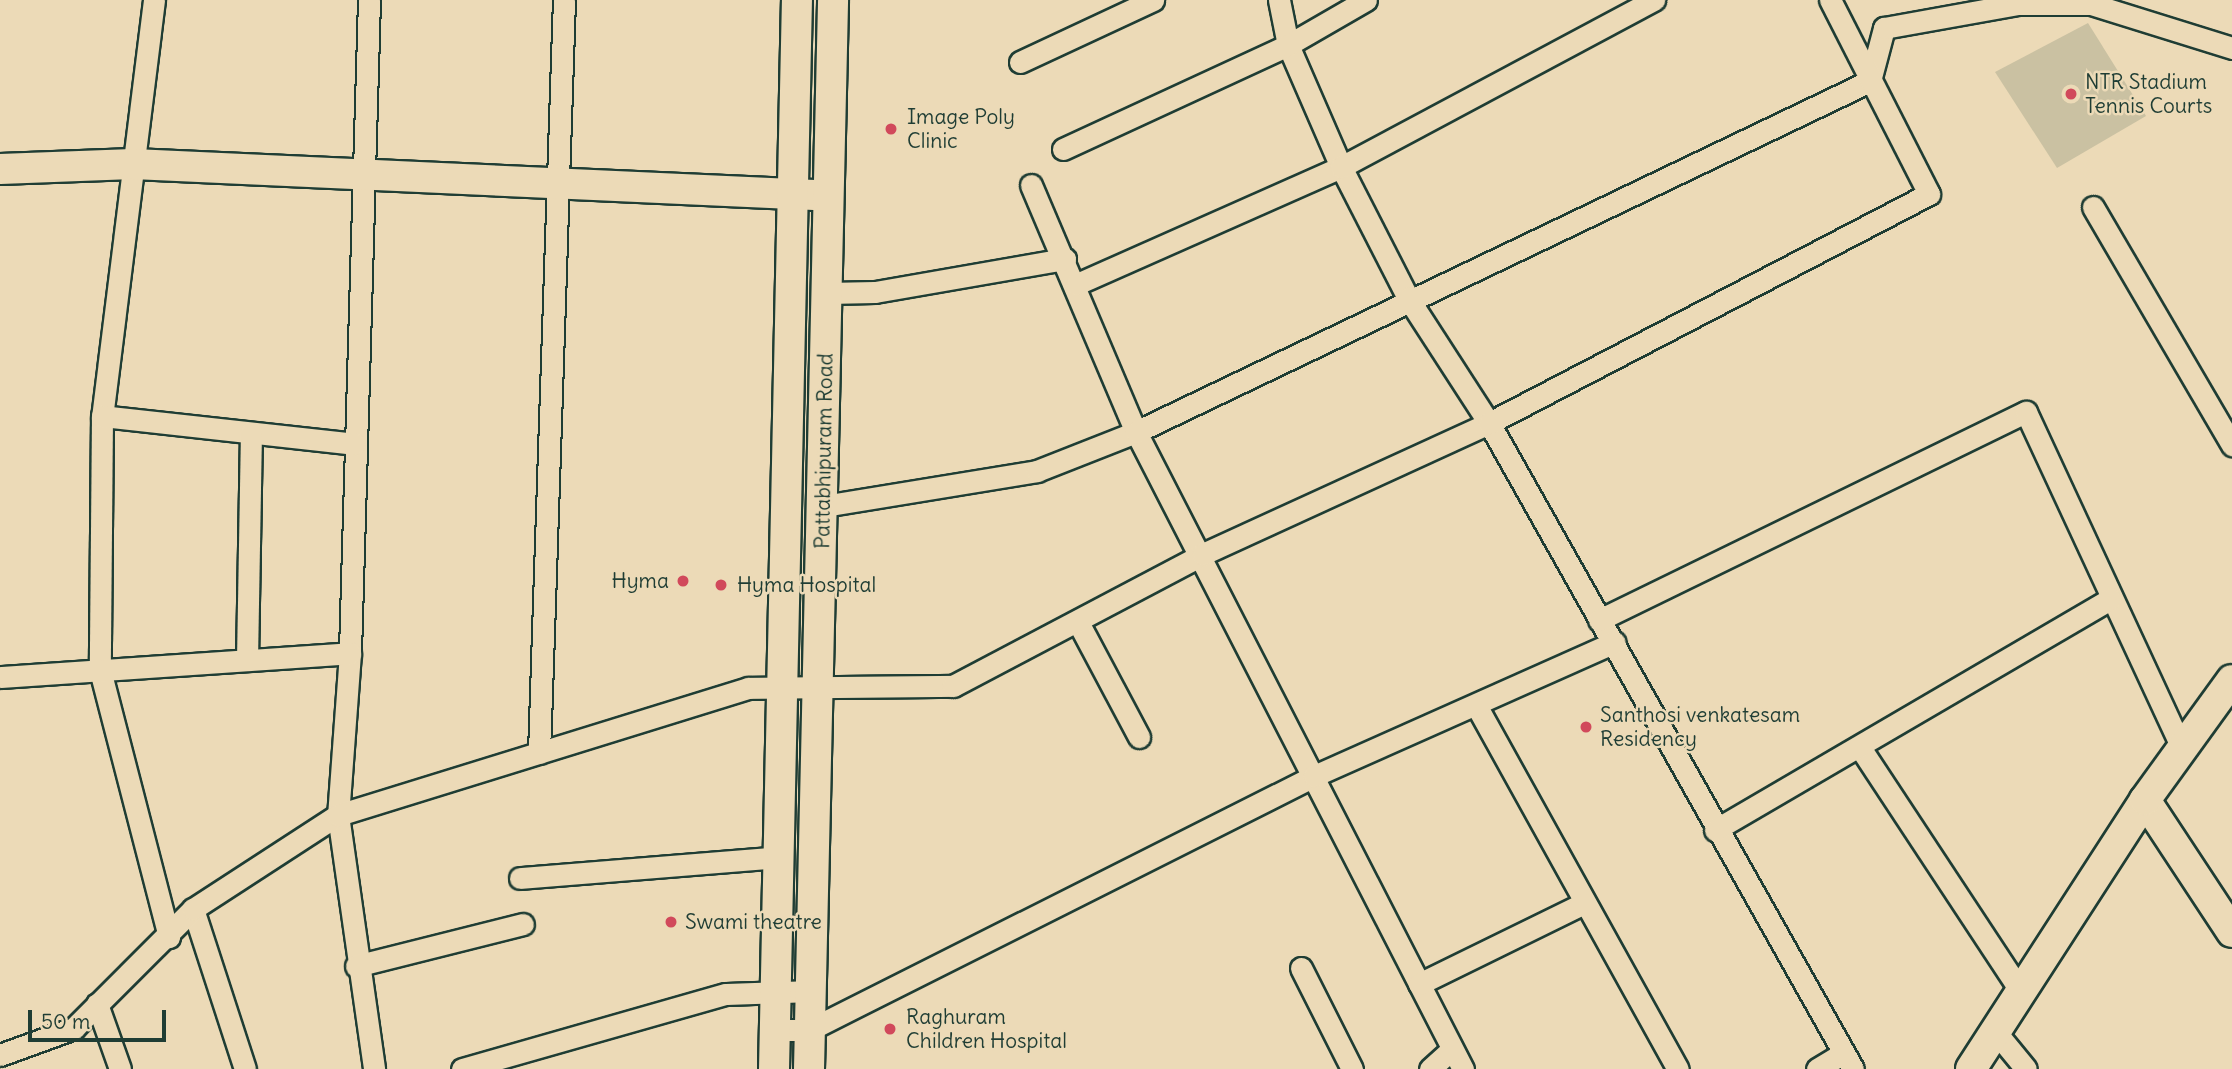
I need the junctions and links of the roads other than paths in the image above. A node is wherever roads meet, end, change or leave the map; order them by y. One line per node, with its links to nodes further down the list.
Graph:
1 (154, 0): 16 (street)
2 (369, 0): 19 (street)
3 (564, 0): 20 (street)
4 (797, 0): 22 (street, Pattabhipuram Road)
5 (833, 0): 23 (street, Pattabhipuram Road)
6 (1153, 0): 13 (street)
7 (1279, 0): 11 (street)
8 (1366, 0): 11 (street)
9 (1654, 0): 17 (street)
10 (1830, 0): 14 (street)
11 (1288, 45): 15 (street); 17 (street)
12 (2232, 48): 14 (street)
13 (1020, 62)
14 (1870, 81): 28 (street); 30 (street)
15 (1063, 149)
16 (134, 164): 18 (street); 19 (street); 29 (street)
17 (1341, 167): 26 (street); 28 (street)
18 (0, 169)
19 (360, 171): 20 (street); 33 (street)
20 (555, 178): 22 (street); 52 (street)
21 (1031, 185): 25 (street)
22 (795, 194): 23 (street); 46 (street, Pattabhipuram Road)
23 (826, 195): 27 (street, Pattabhipuram Road)
24 (2092, 207): 34 (street)
25 (1065, 259): 26 (street); 27 (street)
26 (1077, 284): 31 (street)
27 (827, 293): 35 (street, Pattabhipuram Road)
28 (1408, 298): 30 (street); 31 (street)
29 (102, 416): 32 (street); 43 (street)
30 (1489, 423): 36 (street); 38 (street)
31 (1136, 432): 35 (street); 36 (street)
32 (251, 433): 33 (street); 42 (street)
33 (354, 444): 41 (street)
34 (2232, 445)
35 (824, 506): 47 (street, Pattabhipuram Road)
36 (1203, 554): 39 (street); 53 (street)
37 (2110, 599): 38 (street); 50 (street); 51 (street)
38 (1600, 620): 40 (street)
39 (1079, 624): 47 (street); 49 (street)
40 (1615, 642): 48 (street); 56 (street)
41 (349, 653): 42 (street); 55 (street)
42 (247, 660): 43 (street)
43 (100, 670): 44 (street); 63 (street)
44 (0, 677)
45 (2231, 682): 51 (street)
46 (786, 689): 47 (street); 52 (street); 57 (street, Pattabhipuram Road)
47 (819, 690): 69 (street, Pattabhipuram Road)
48 (1476, 705): 53 (street); 59 (street)
49 (1139, 737)
50 (1861, 749): 56 (street); 67 (street)
51 (2183, 750): 54 (street)
52 (539, 753): 55 (street)
53 (1314, 776): 66 (street); 72 (street)
54 (2145, 800): 62 (street); 67 (street)
55 (338, 815): 60 (street); 64 (street)
56 (1715, 830): 76 (street)
57 (781, 857): 58 (street); 68 (street, Pattabhipuram Road)
58 (520, 878)
59 (1582, 904): 66 (street); 86 (street)
60 (193, 909): 63 (street); 78 (street)
61 (523, 923): 64 (street)
62 (2232, 932)
63 (169, 937): 70 (street)
64 (356, 966): 79 (street)
65 (1301, 968): 83 (street)
66 (1419, 984): 74 (street)
67 (2019, 989): 73 (street)
68 (777, 990): 69 (street); 71 (street, Pattabhipuram Road); 80 (street)
69 (812, 991): 72 (street, Pattabhipuram Road)
70 (97, 1004): 75 (street); 77 (street)
71 (775, 1030): 72 (street); 81 (street, Pattabhipuram Road)
72 (809, 1030): 82 (street, Pattabhipuram Road)
73 (1994, 1030): 88 (street); 89 (street)
74 (1451, 1050): 84 (street); 85 (street)
75 (0, 1055)
76 (1848, 1061): 87 (street)
77 (120, 1069)
78 (245, 1069)
79 (374, 1069)
80 (462, 1069)
81 (774, 1069)
82 (809, 1069)
83 (1352, 1069)
84 (1430, 1069)
85 (1463, 1069)
86 (1678, 1069)
87 (1817, 1069)
88 (1971, 1069)
89 (2026, 1069)

